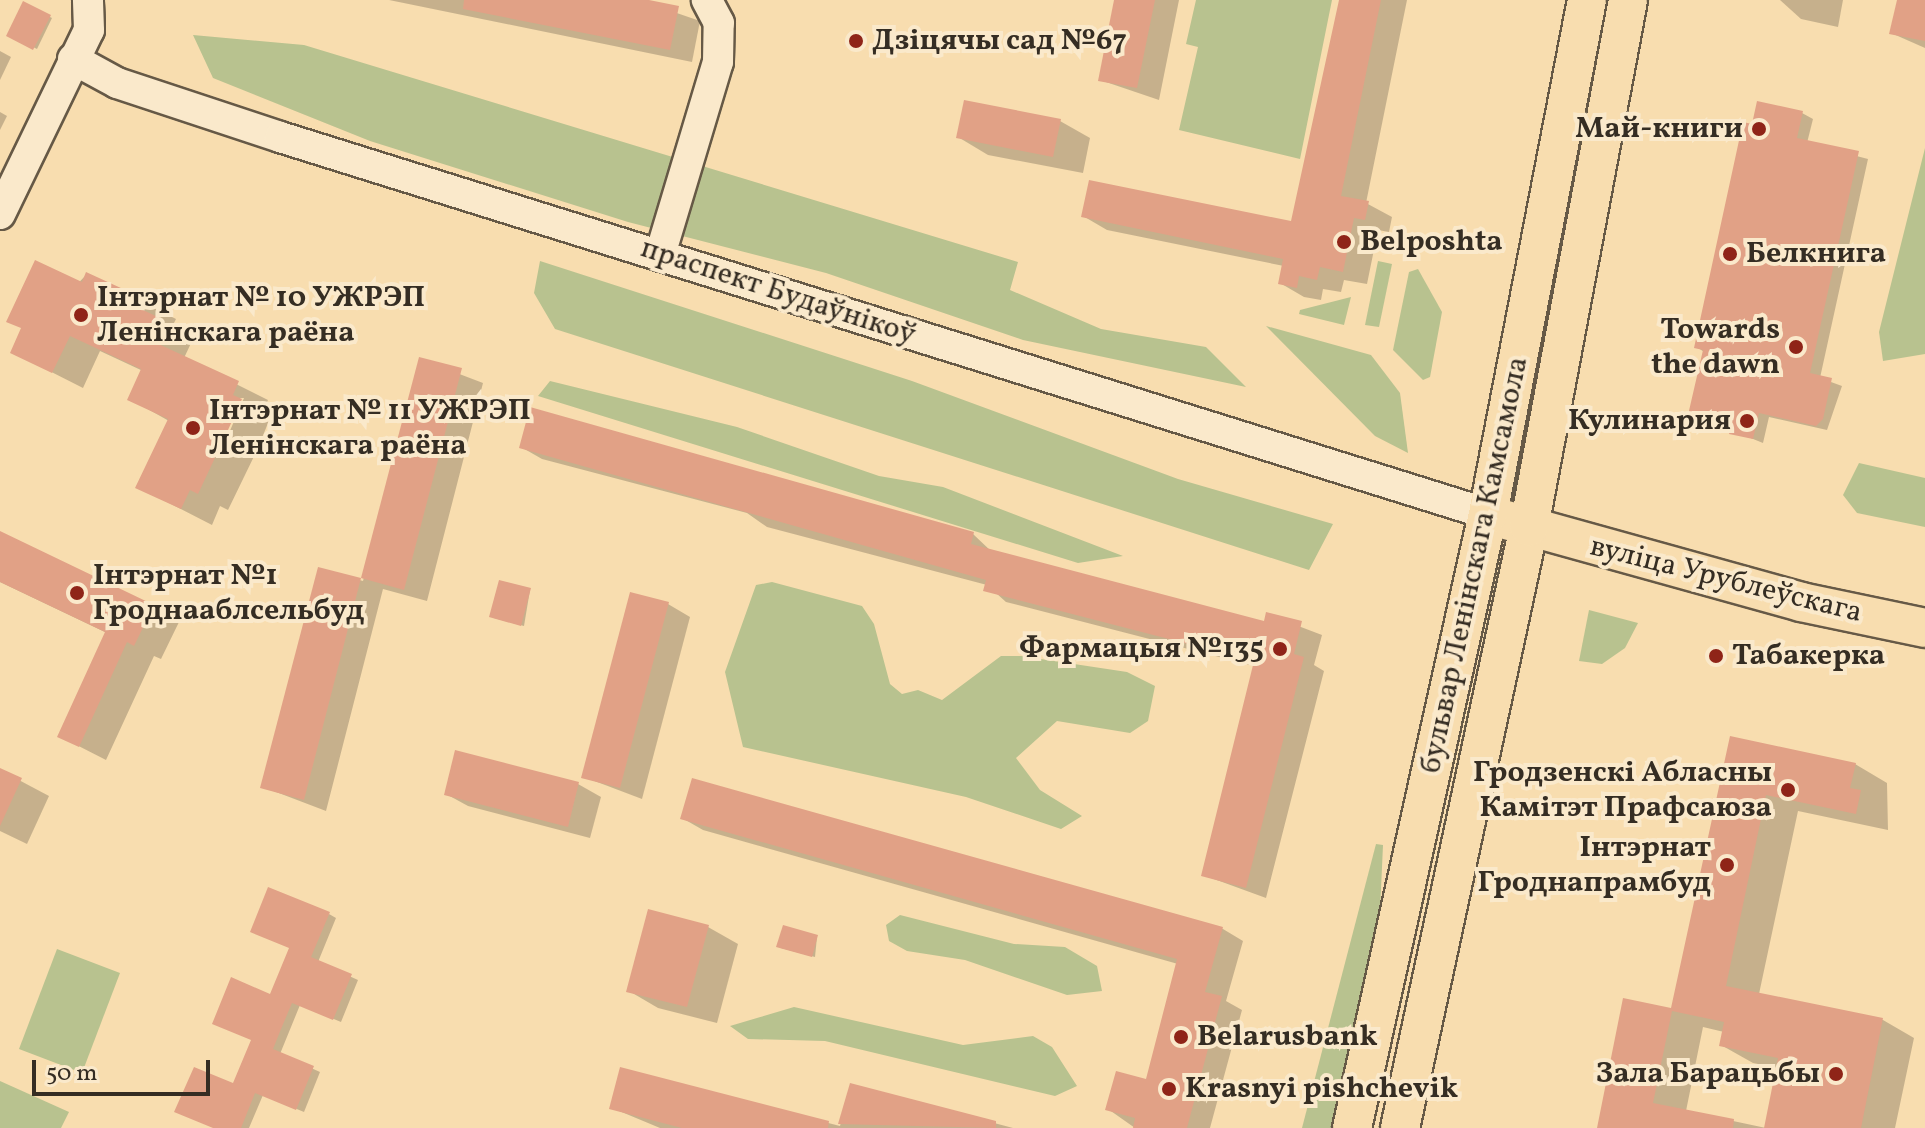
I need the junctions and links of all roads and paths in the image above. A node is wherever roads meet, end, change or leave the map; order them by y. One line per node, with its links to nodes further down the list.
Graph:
1 (88, 0): 5 (street)
2 (707, 0): 7 (street)
3 (1587, 0): 8 (main road, бульвар Ленінскага Камсамола)
4 (1628, 0): 9 (main road, бульвар Ленінскага Камсамола)
5 (73, 59): 6 (street); 7 (street, праспект Будаўнікоў)
6 (0, 214)
7 (660, 255): 8 (street, праспект Будаўнікоў)
8 (1488, 514): 9 (main road, вуліца Урублеўскага); 11 (main road, бульвар Ленінскага Камсамола)
9 (1529, 527): 10 (main road, вуліца Урублеўскага); 12 (main road, бульвар Ленінскага Камсамола)
10 (1925, 628)
11 (1352, 1128)
12 (1400, 1128)

